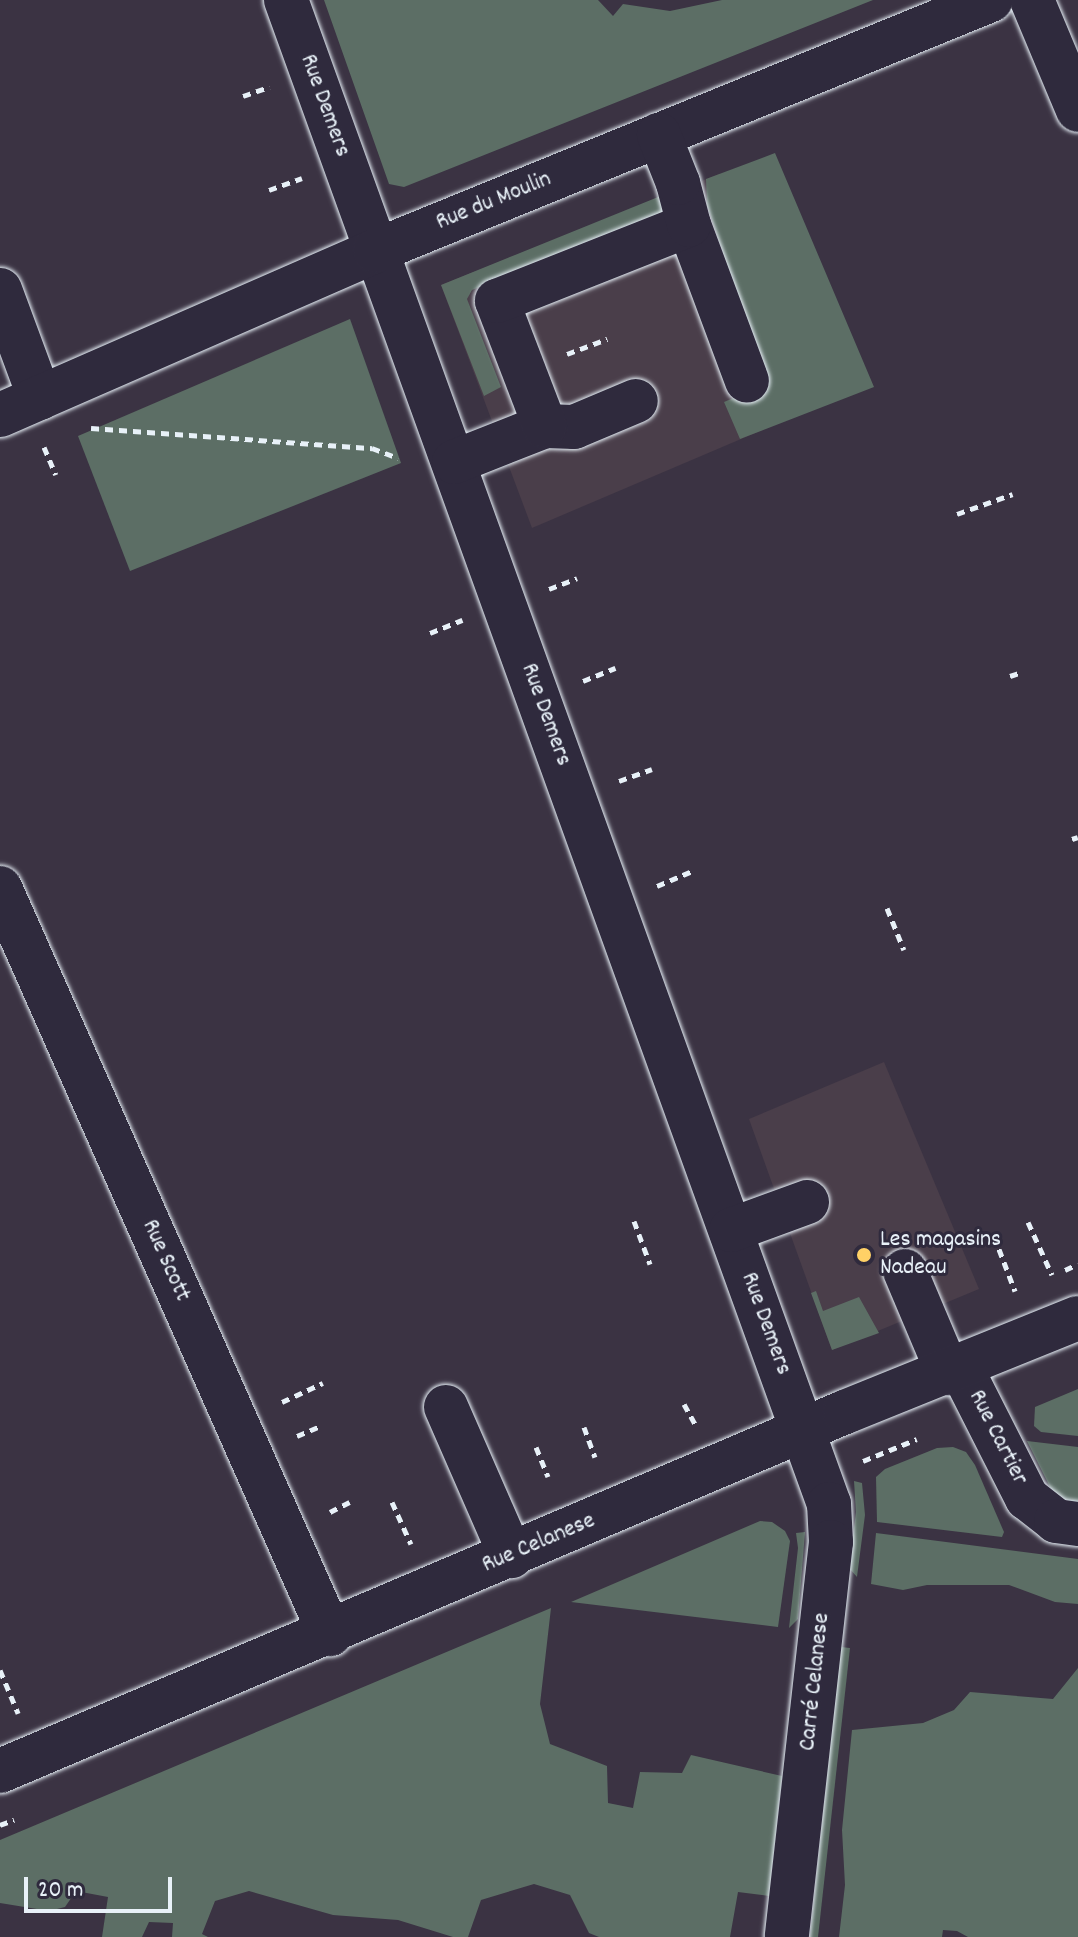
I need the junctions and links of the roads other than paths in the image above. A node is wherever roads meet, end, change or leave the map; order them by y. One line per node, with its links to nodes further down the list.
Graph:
1 (286, 0): 7 (street, Rue Demers)
2 (991, 0): 5 (street, Rue du Moulin)
3 (1032, 0): 4 (street)
4 (1078, 110)
5 (659, 135): 6 (street); 7 (street, Rue du Moulin)
6 (689, 225): 9 (street); 13 (street)
7 (375, 251): 10 (street, Rue du Moulin); 14 (street, Rue Demers)
8 (0, 290): 10 (street)
9 (747, 381)
10 (40, 398): 12 (street, Rue du Moulin)
11 (636, 401): 13 (street)
12 (0, 415)
13 (545, 426): 14 (street)
14 (454, 462): 17 (street, Rue Demers)
15 (0, 888): 25 (street, Rue Scott)
16 (807, 1202): 17 (street)
17 (731, 1230): 22 (street, Rue Demers)
18 (905, 1271): 20 (street, Rue Cartier)
19 (1078, 1318): 20 (street, Rue Celanese)
20 (955, 1370): 22 (street, Rue Celanese); 23 (street, Rue Cartier)
21 (446, 1407): 24 (street)
22 (803, 1430): 24 (street, Rue Celanese); 27 (street, Carré Celanese)
23 (1078, 1524)
24 (511, 1556): 25 (street, Rue Celanese)
25 (330, 1634): 26 (street, Rue Celanese)
26 (0, 1771)
27 (787, 1937)

